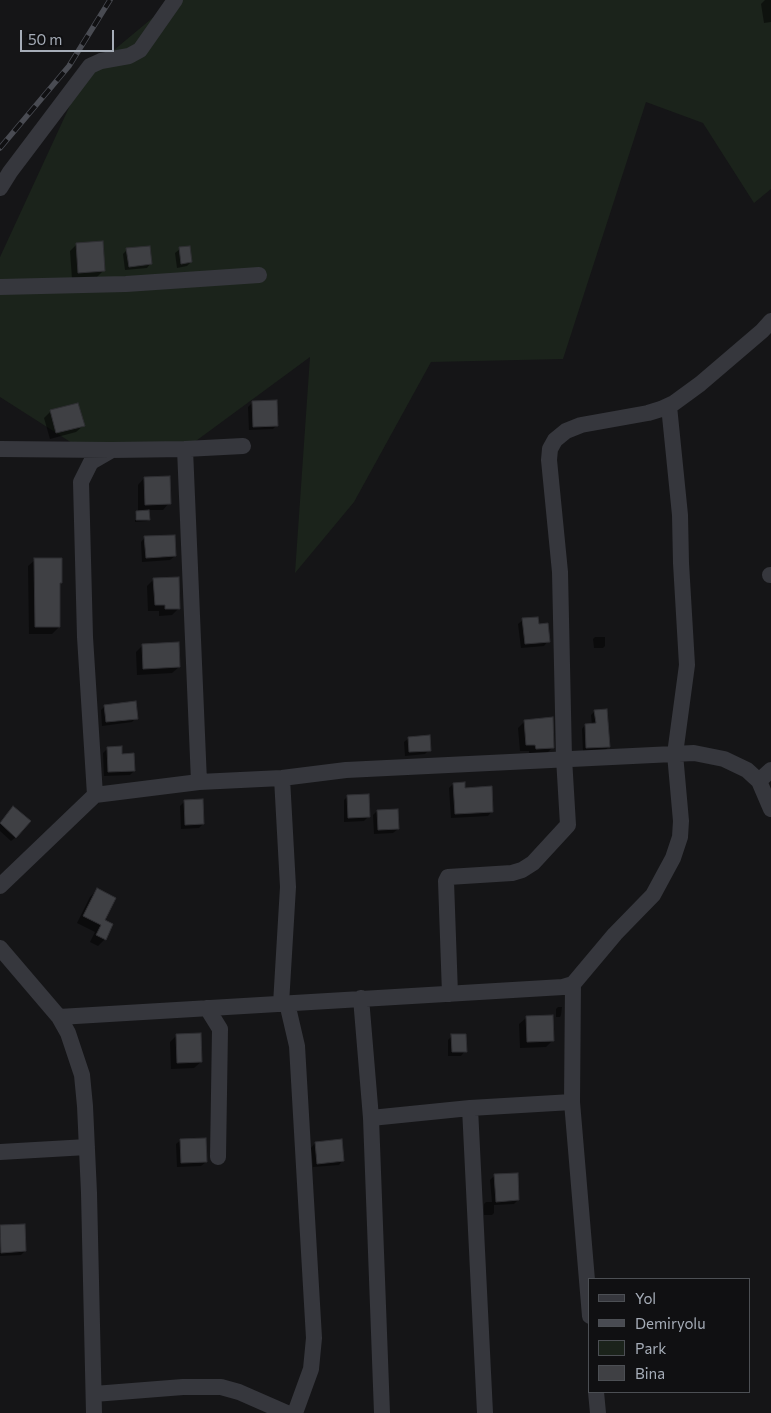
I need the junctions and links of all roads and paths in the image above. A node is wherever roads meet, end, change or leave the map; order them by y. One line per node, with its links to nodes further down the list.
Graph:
1 (175, 0): 2 (street)
2 (0, 188)
3 (259, 275): 4 (street)
4 (0, 287)
5 (771, 321): 6 (street)
6 (669, 406): 11 (street); 12 (street)
7 (243, 446): 9 (street)
8 (0, 449): 10 (street)
9 (185, 449): 10 (street); 16 (street)
10 (111, 450): 17 (street)
11 (675, 754): 12 (street); 15 (street); 21 (street)
12 (564, 758): 14 (street); 22 (street)
13 (771, 770): 15 (street)
14 (282, 778): 16 (street); 24 (street)
15 (759, 781): 18 (street)
16 (199, 782): 17 (street)
17 (95, 795): 19 (street)
18 (771, 809)
19 (0, 886)
20 (0, 948): 26 (street)
21 (573, 984): 22 (street); 27 (street)
22 (450, 994): 23 (street)
23 (361, 998): 24 (street); 29 (street)
24 (284, 1004): 25 (street); 38 (street)
25 (207, 1008): 26 (street); 32 (street)
26 (59, 1017): 30 (street)
27 (572, 1102): 28 (street); 33 (street)
28 (470, 1108): 29 (street); 40 (street)
29 (370, 1118): 39 (street)
30 (87, 1147): 31 (street); 35 (street)
31 (0, 1152)
32 (218, 1158)
33 (588, 1292)
34 (596, 1393): 41 (street)
35 (94, 1394): 36 (street); 37 (street)
36 (94, 1413)
37 (287, 1413)
38 (295, 1413)
39 (382, 1413)
40 (485, 1413)
41 (598, 1413)

